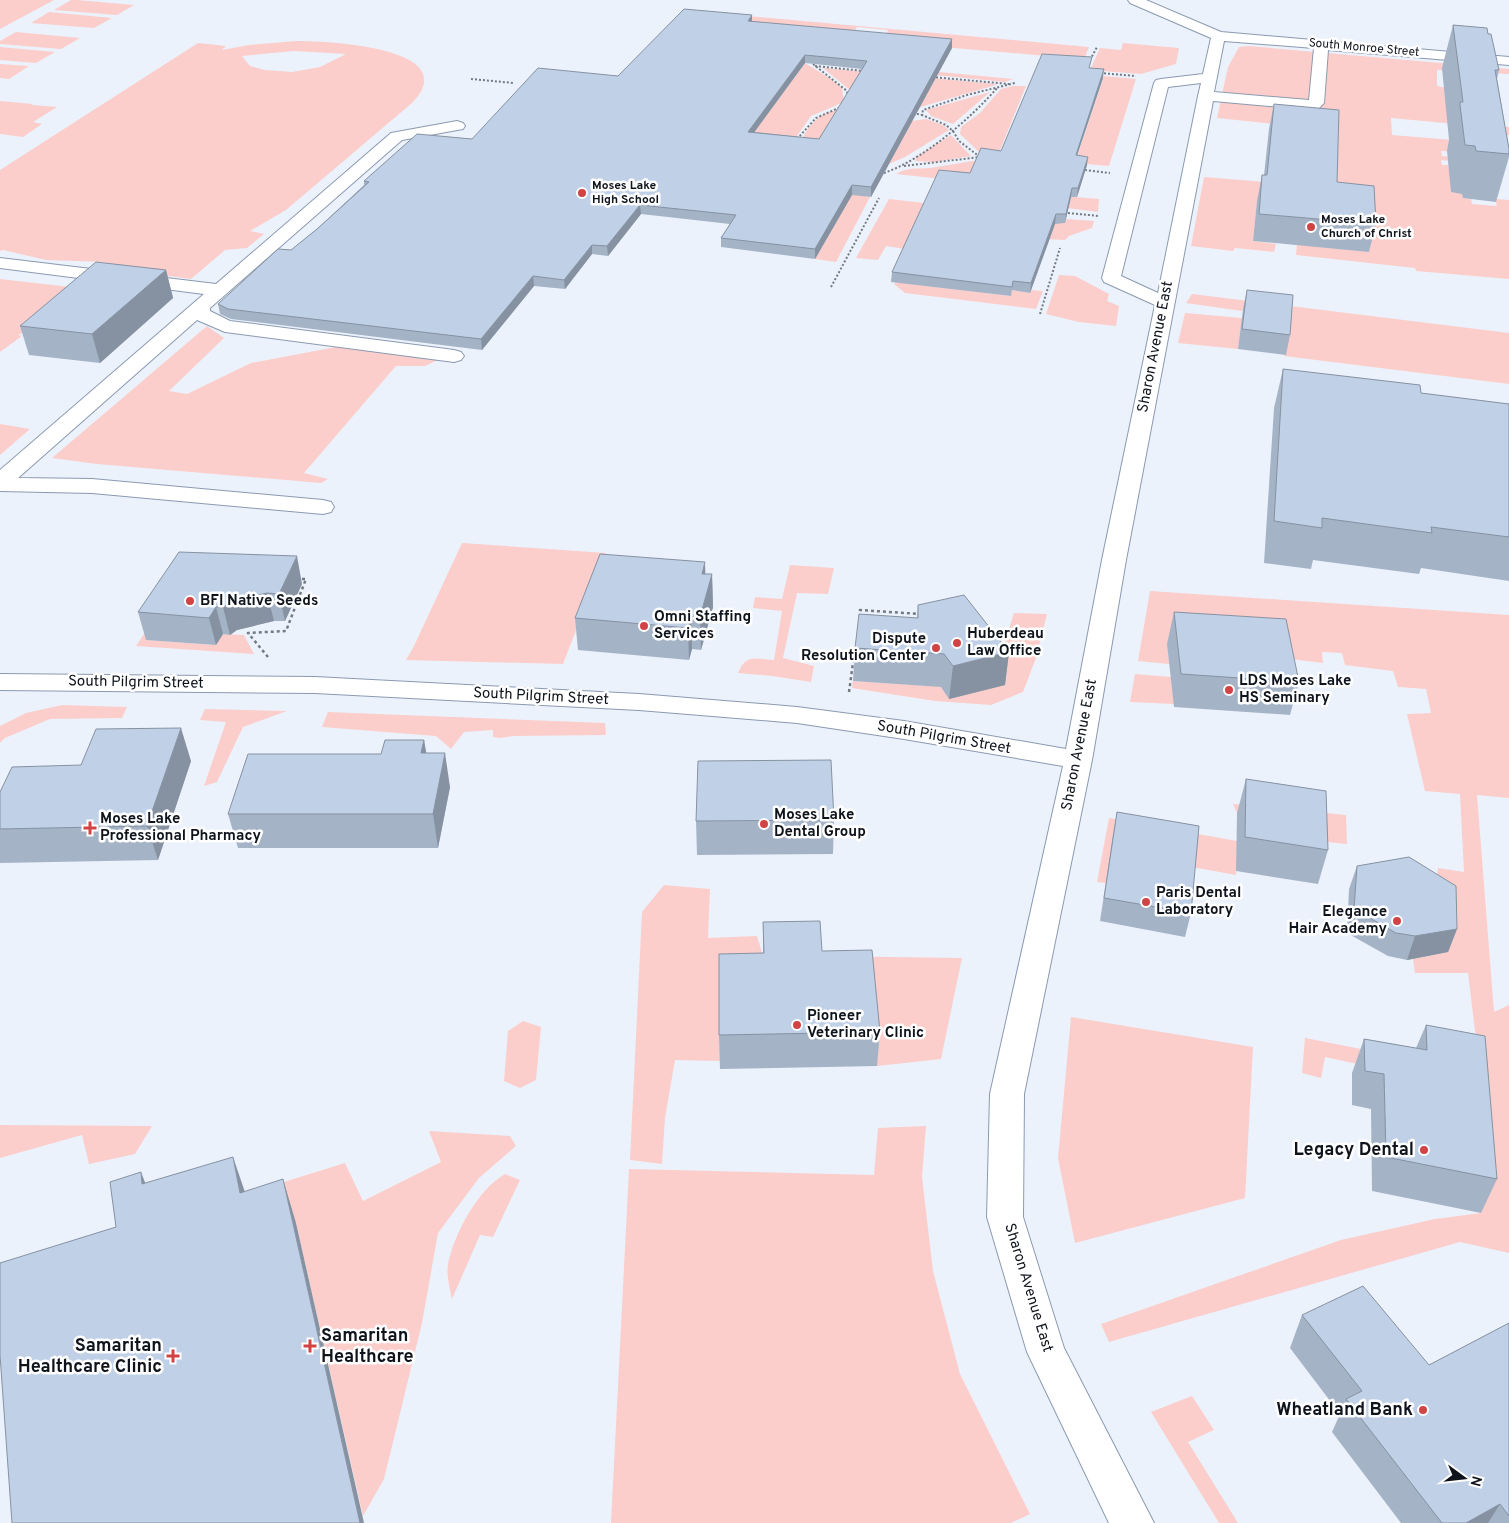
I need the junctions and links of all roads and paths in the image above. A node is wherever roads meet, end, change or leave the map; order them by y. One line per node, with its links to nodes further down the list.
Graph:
1 (1134, 0): 2 (street)
2 (1218, 36): 3 (street, South Monroe Street); 16 (street, Sharon Avenue East)
3 (1321, 45): 5 (street, South Monroe Street); 16 (street)
4 (1097, 48): 6 (path)
5 (1509, 61)
6 (1088, 65)
7 (863, 70): 17 (path)
8 (1098, 73): 10 (path)
9 (931, 77): 14 (path)
10 (1140, 77)
11 (470, 79): 12 (path)
12 (514, 83)
13 (1015, 83): 14 (path)
14 (1009, 84): 15 (path)
15 (999, 87): 20 (path); 22 (path)
16 (1208, 87): 35 (street, Sharon Avenue East); 35 (street)
17 (848, 98)
18 (845, 105): 23 (path)
19 (913, 113): 20 (path)
20 (922, 116): 22 (path)
21 (457, 126): 34 (street)
22 (953, 132): 24 (path); 24 (path)
23 (794, 142)
24 (904, 166): 26 (path)
25 (1085, 170): 27 (path)
26 (884, 173)
27 (1113, 173)
28 (879, 198): 33 (path)
29 (1068, 213): 30 (path)
30 (1101, 216)
31 (1060, 248): 37 (path)
32 (0, 263): 34 (street)
33 (831, 287)
34 (220, 290): 36 (street)
35 (1165, 303): 48 (street, Sharon Avenue East)
36 (200, 307): 38 (street); 39 (street)
37 (1040, 314)
38 (454, 356)
39 (0, 483): 40 (street)
40 (323, 507)
41 (297, 579): 45 (path)
42 (927, 614): 43 (path)
43 (859, 620)
44 (855, 647): 47 (path)
45 (270, 659)
46 (0, 682): 48 (street, South Pilgrim Street)
47 (849, 692)
48 (1078, 760): 49 (street, Sharon Avenue East)
49 (1133, 1523)

